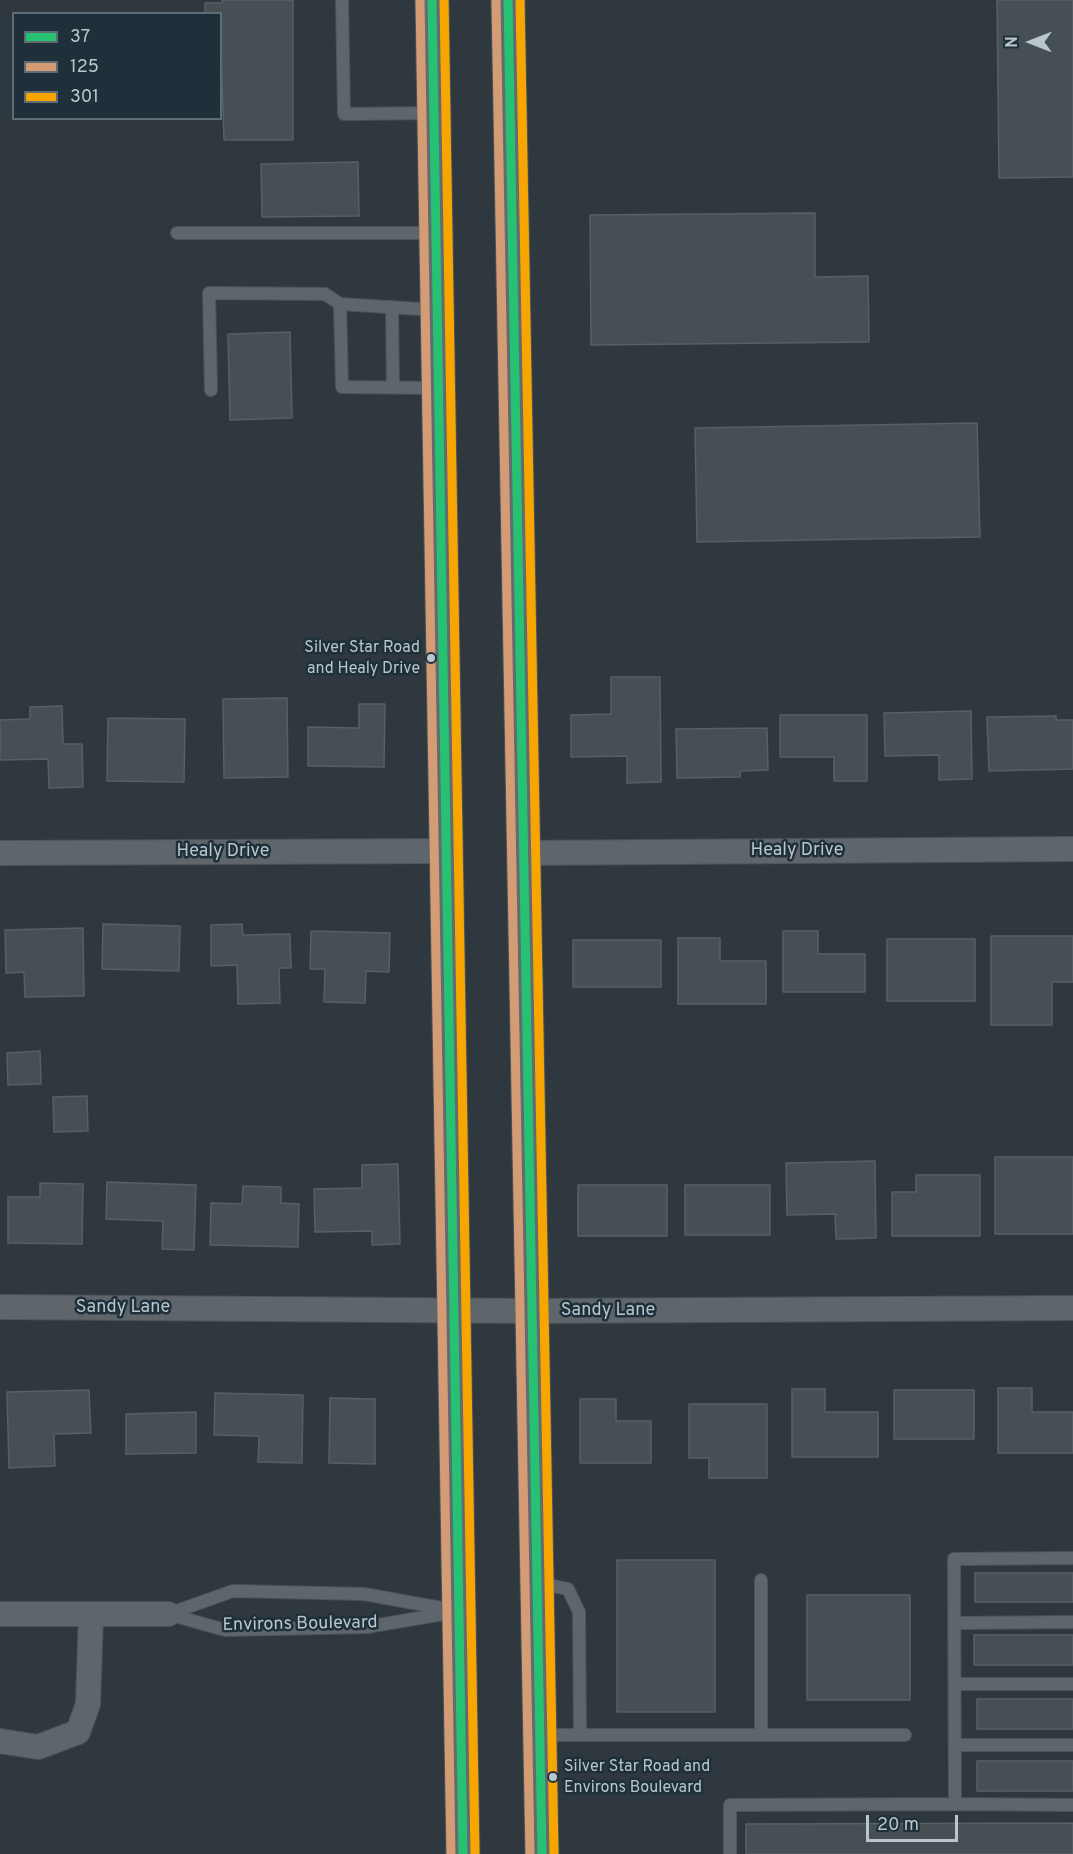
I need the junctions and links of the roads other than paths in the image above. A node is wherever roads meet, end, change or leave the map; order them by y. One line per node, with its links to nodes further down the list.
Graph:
1 (342, 0): 4 (lane)
2 (432, 0): 4 (main road)
3 (508, 0): 15 (main road)
4 (434, 113): 6 (main road)
5 (177, 233): 6 (lane)
6 (436, 233): 9 (main road)
7 (340, 303): 8 (lane); 10 (lane); 12 (lane)
8 (393, 307): 9 (lane); 10 (lane)
9 (437, 310): 11 (main road)
10 (393, 387): 11 (lane)
11 (438, 388): 14 (main road)
12 (211, 390)
13 (1073, 849): 15 (street, Healy Drive)
14 (446, 851): 16 (street, Healy Drive); 19 (main road)
15 (522, 853): 20 (main road)
16 (0, 854)
17 (0, 1307): 19 (street, Sandy Lane)
18 (1073, 1308): 20 (street, Sandy Lane)
19 (454, 1310): 20 (street, Sandy Lane); 24 (main road)
20 (532, 1311): 23 (main road)
21 (1073, 1558): 29 (lane)
22 (761, 1580): 34 (lane)
23 (537, 1583): 32 (main road); 33 (lane)
24 (459, 1611): 27 (lane, Environs Boulevard); 27 (lane, Environs Boulevard); 41 (main road)
25 (0, 1614): 26 (street, Environs Boulevard)
26 (91, 1614): 27 (street, Environs Boulevard); 36 (street)
27 (168, 1614)
28 (1073, 1622): 29 (lane)
29 (954, 1623): 30 (lane)
30 (955, 1683): 31 (lane); 37 (lane)
31 (1073, 1684)
32 (540, 1735): 33 (lane); 42 (main road)
33 (580, 1735): 34 (lane)
34 (761, 1735): 35 (lane)
35 (905, 1735)
36 (0, 1741)
37 (955, 1745): 38 (lane); 39 (lane)
38 (1073, 1745)
39 (955, 1804): 40 (lane); 43 (lane)
40 (1073, 1805)
41 (463, 1854)
42 (542, 1854)
43 (730, 1854)

